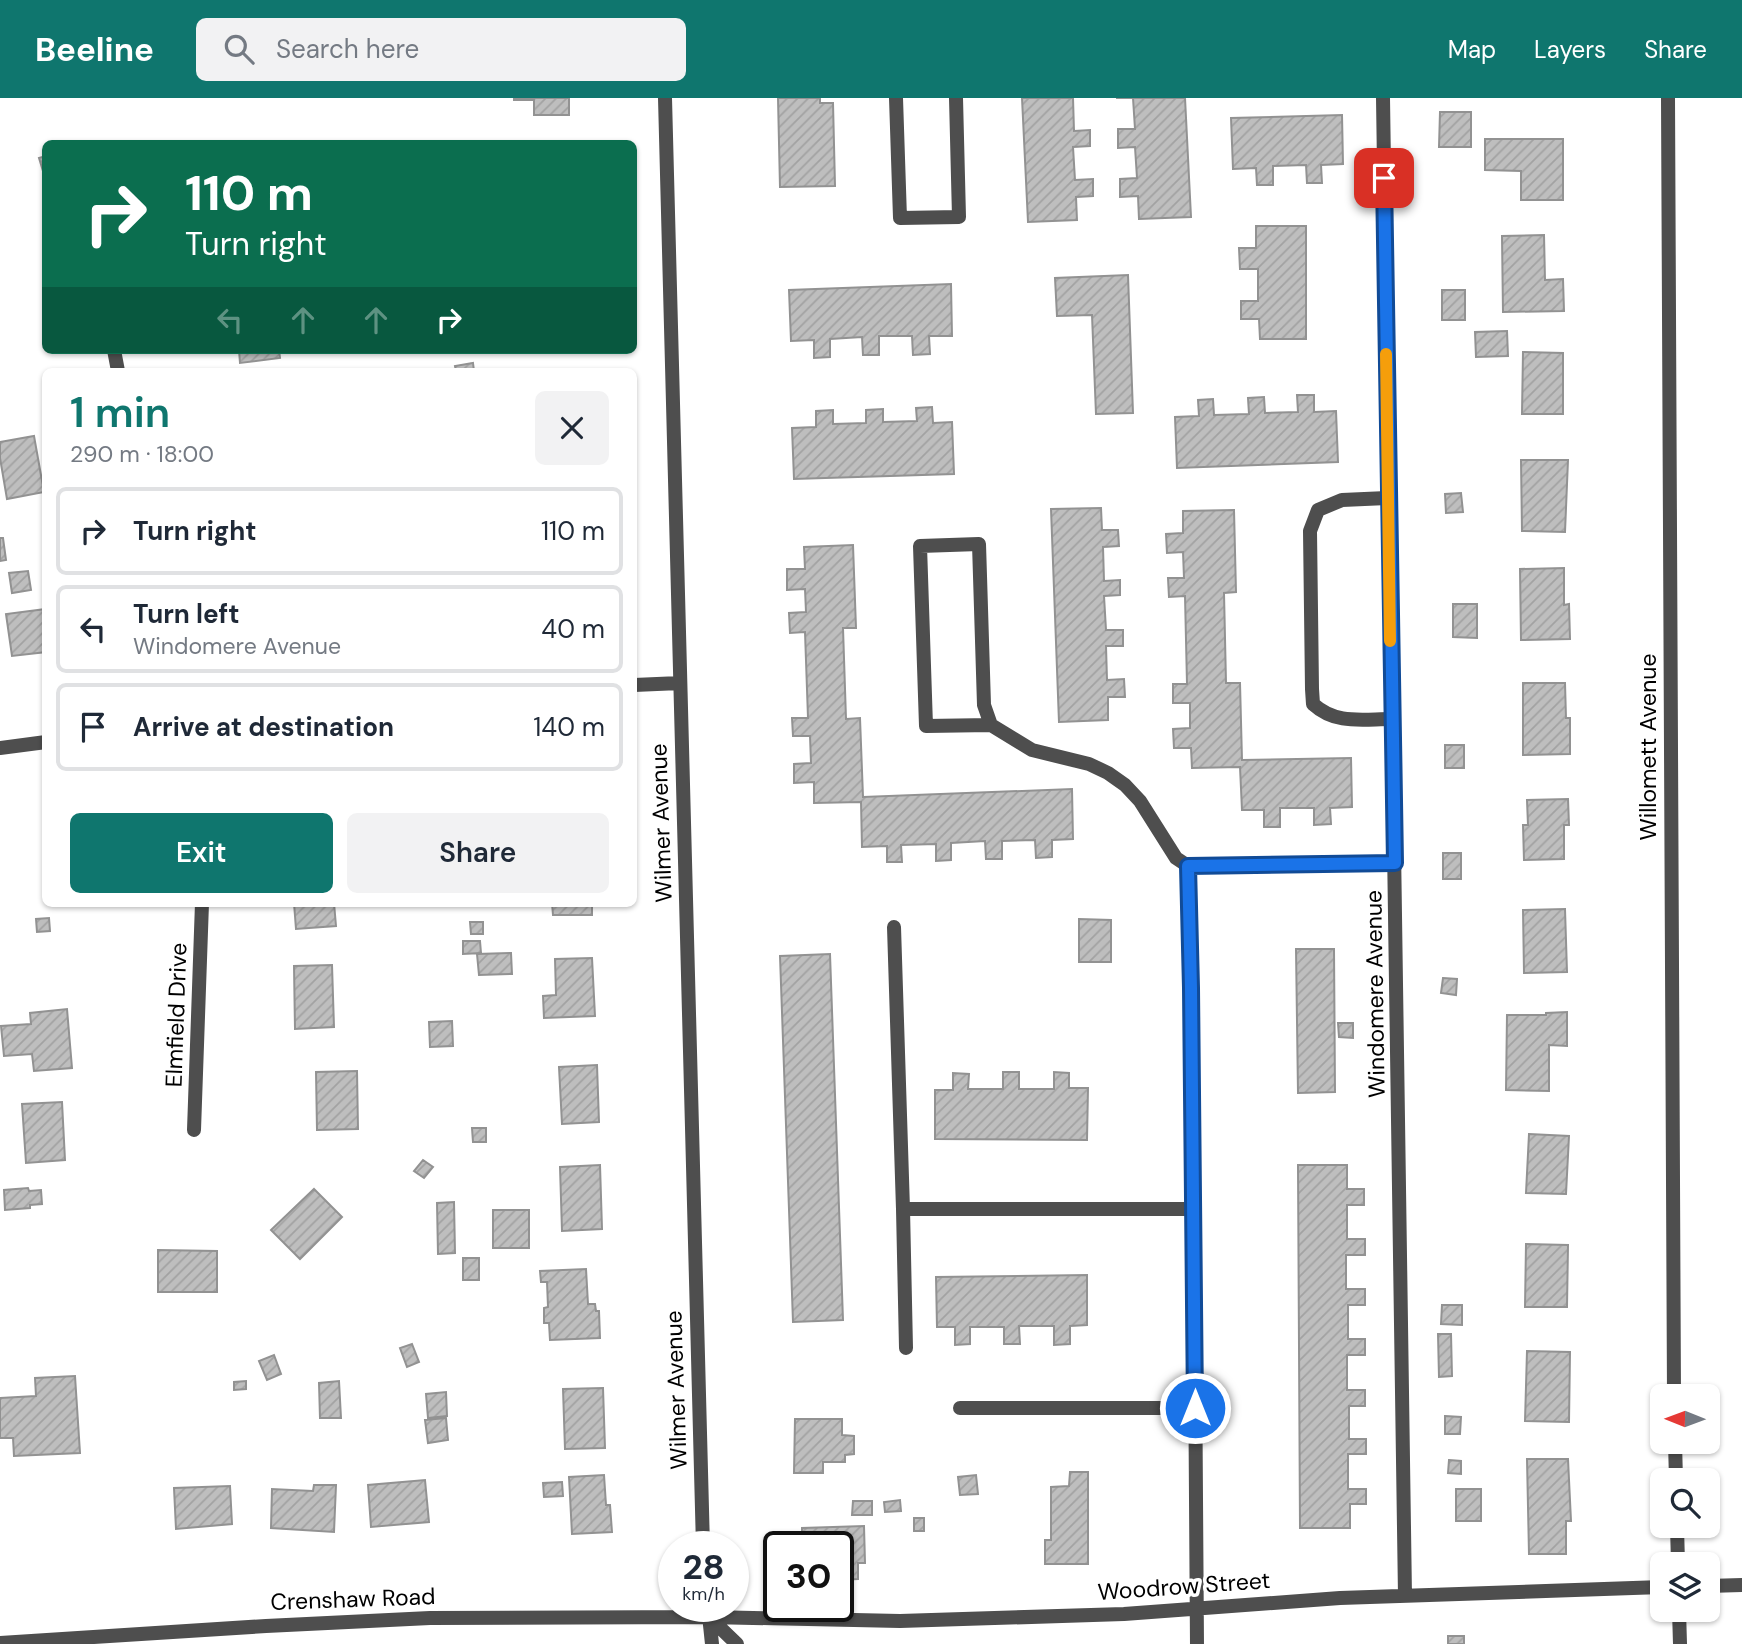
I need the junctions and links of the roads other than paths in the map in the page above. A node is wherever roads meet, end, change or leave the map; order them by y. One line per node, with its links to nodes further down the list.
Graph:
1 (665, 98): 7 (street, Wilmer Avenue)
2 (896, 98): 3 (street)
3 (956, 98)
4 (1383, 98): 6 (street, Windomere Avenue)
5 (1668, 98): 21 (street, Willomett Avenue)
6 (1387, 498): 9 (street, Windomere Avenue); 9 (street)
7 (680, 683): 8 (street); 24 (street, Wilmer Avenue)
8 (637, 685)
9 (1392, 719): 13 (street, Windomere Avenue)
10 (991, 725): 10 (street); 14 (street)
11 (42, 743): 12 (street)
12 (0, 748)
13 (1395, 863): 14 (street); 28 (street, Windomere Avenue)
14 (1188, 866): 19 (street)
15 (202, 907): 17 (street, Elmfield Drive)
16 (894, 928): 18 (street)
17 (194, 1130)
18 (903, 1209): 19 (street); 20 (street)
19 (1194, 1209): 23 (street)
20 (906, 1349)
21 (1674, 1384)
22 (960, 1408): 23 (street)
23 (1195, 1408): 29 (street)
24 (704, 1531)
25 (1742, 1585): 26 (street)
26 (1720, 1586)
27 (1650, 1587): 28 (street, Woodrow Street)
28 (1405, 1596): 29 (street, Woodrow Street)
29 (1197, 1609): 31 (street, Woodrow Street); 38 (street)
30 (658, 1613): 35 (street, Crenshaw Road)
31 (749, 1614)
32 (710, 1622): 36 (street)
33 (718, 1622): 37 (street)
34 (1679, 1622): 39 (street)
35 (0, 1643)
36 (712, 1644)
37 (737, 1644)
38 (1197, 1644)
39 (1680, 1644)

